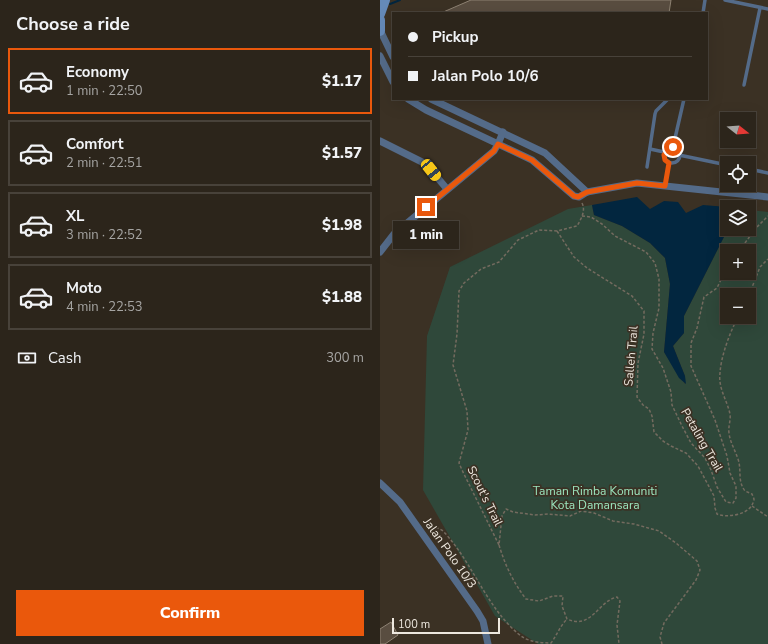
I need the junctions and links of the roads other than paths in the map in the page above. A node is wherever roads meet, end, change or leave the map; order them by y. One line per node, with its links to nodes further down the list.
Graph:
1 (384, 0): 7 (main road)
2 (705, 0): 6 (lane)
3 (725, 0): 4 (lane)
4 (760, 8): 5 (lane); 13 (lane)
5 (768, 9)
6 (703, 12)
7 (380, 14)
8 (380, 20): 9 (main road)
9 (380, 31): 10 (street)
10 (392, 55)
11 (380, 56): 12 (street)
12 (392, 80)
13 (744, 85)
14 (410, 100): 20 (street)
15 (433, 100): 18 (street)
16 (667, 100): 22 (lane)
17 (684, 100): 21 (lane)
18 (502, 132): 20 (street); 32 (street)
19 (380, 141): 31 (street)
20 (498, 144): 31 (street); 32 (street)
21 (673, 147): 23 (lane); 24 (lane)
22 (650, 149): 23 (lane); 27 (lane)
23 (664, 152): 25 (lane)
24 (679, 155): 25 (lane); 26 (lane)
25 (669, 163): 30 (lane)
26 (720, 164)
27 (647, 167)
28 (756, 170): 29 (lane)
29 (768, 173)
30 (665, 186): 32 (street); 33 (street)
31 (447, 189): 34 (street)
32 (587, 192)
33 (768, 197)
34 (380, 252)
35 (380, 483): 36 (street, Jalan Polo 10/3)
36 (488, 644)

